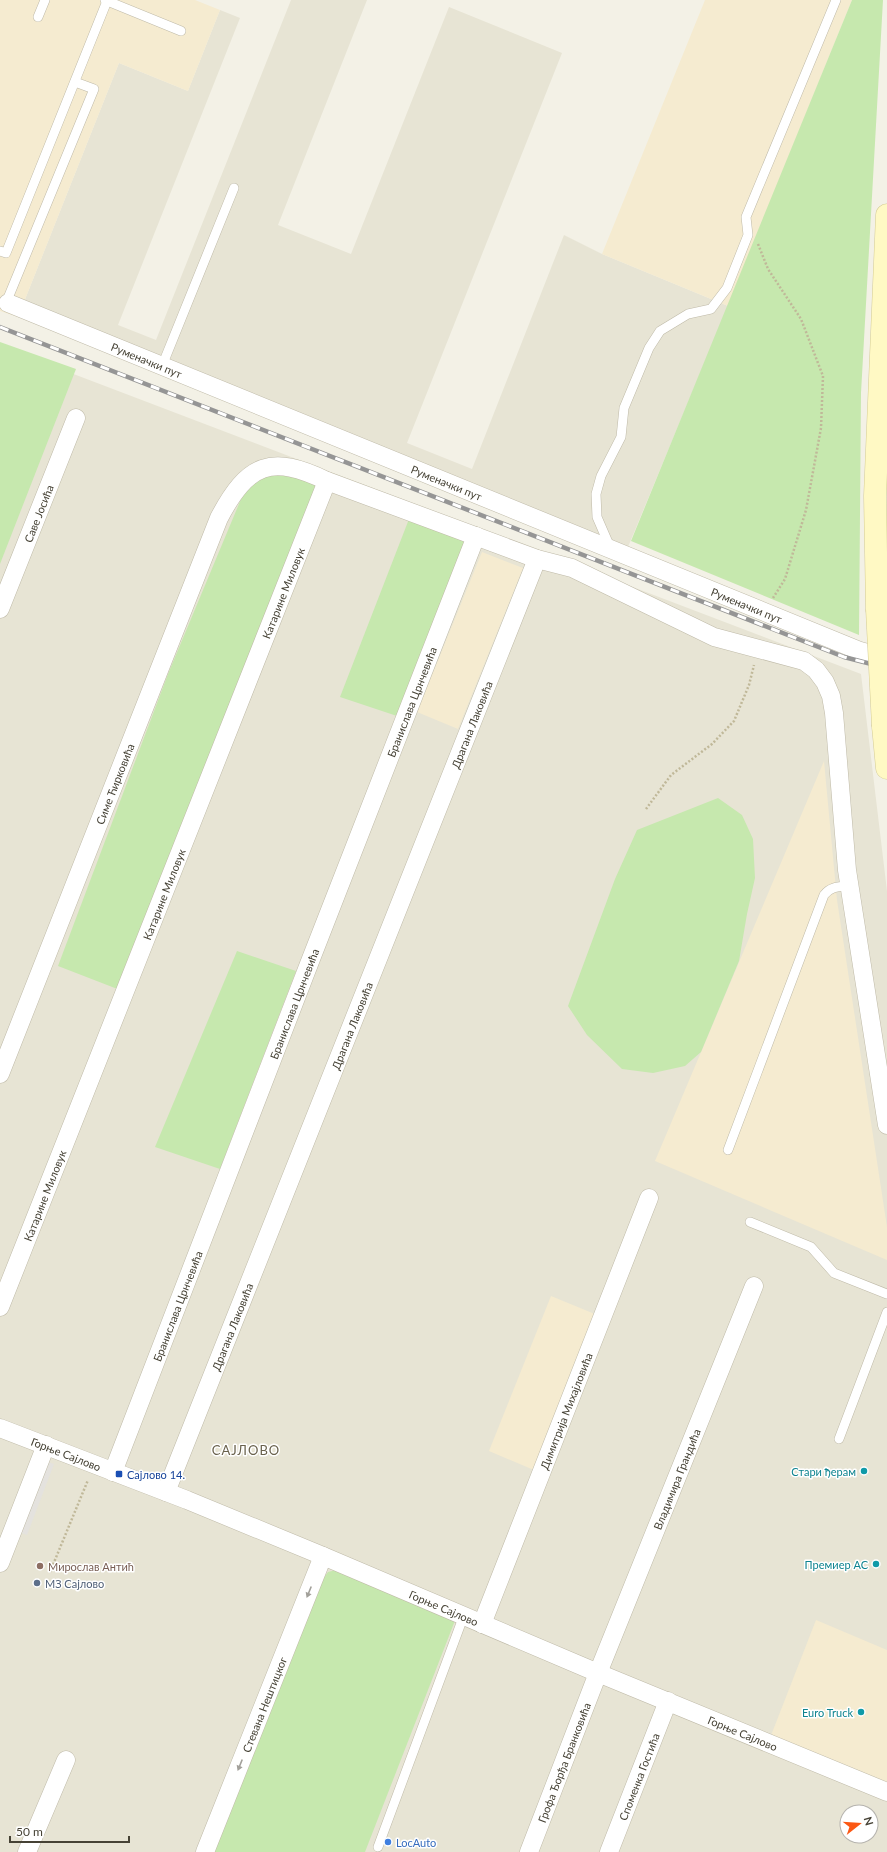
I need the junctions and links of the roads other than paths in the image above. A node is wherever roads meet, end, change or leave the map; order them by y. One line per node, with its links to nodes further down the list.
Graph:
1 (45, 0): 4 (lane)
2 (106, 0): 5 (lane); 6 (lane)
3 (836, 0): 15 (lane)
4 (38, 18)
5 (181, 31)
6 (75, 82): 9 (lane); 10 (lane)
7 (234, 188): 11 (lane)
8 (887, 215): 19 (main road, bridge)
9 (0, 251)
10 (4, 302): 11 (street, Руменачки пут)
11 (162, 366): 15 (street, Руменачки пут)
12 (76, 418): 17 (street, Саве Јосића)
13 (327, 481): 14 (street, Симе Ћирковића); 21 (street, Симе Ћирковића); 28 (street, Катарине Миловук)
14 (476, 536): 16 (street, Симе Ћирковића); 33 (street, Бранислава Црнчевића)
15 (611, 549): 18 (street, Руменачки пут)
16 (537, 559): 20 (street, Симе Ћирковића); 34 (street, Драгана Лаковића)
17 (0, 609)
18 (887, 658)
19 (887, 768)
20 (850, 886): 22 (street, Симе Ћирковића); 23 (lane)
21 (0, 1074)
22 (887, 1125)
23 (728, 1150)
24 (649, 1198): 38 (street, Димитрија Михајловића)
25 (750, 1222): 27 (lane)
26 (754, 1286): 39 (street, Владимира Грандића)
27 (887, 1294)
28 (0, 1307)
29 (887, 1312): 31 (lane)
30 (0, 1428): 32 (street, Горње Сајлово)
31 (839, 1439)
32 (46, 1445): 33 (street, Горње Сајлово); 36 (street)
33 (113, 1472): 34 (street, Горње Сајлово)
34 (166, 1492): 35 (street, Горње Сајлово)
35 (323, 1556): 37 (street, Горње Сајлово); 45 (street, Стевана Нештицког, one-way to 45)
36 (0, 1563)
37 (464, 1615): 38 (street, Горње Сајлово); 43 (lane)
38 (482, 1624): 39 (street, Горње Сајлово)
39 (598, 1673): 40 (street, Горње Сајлово); 46 (street, Грофа Ђорђа Бранковића)
40 (668, 1702): 42 (street, Горње Сајлово); 47 (street, Споменка Гостића)
41 (66, 1760): 44 (street)
42 (887, 1792)
43 (378, 1847)
44 (27, 1852)
45 (205, 1852)
46 (529, 1852)
47 (609, 1852)

